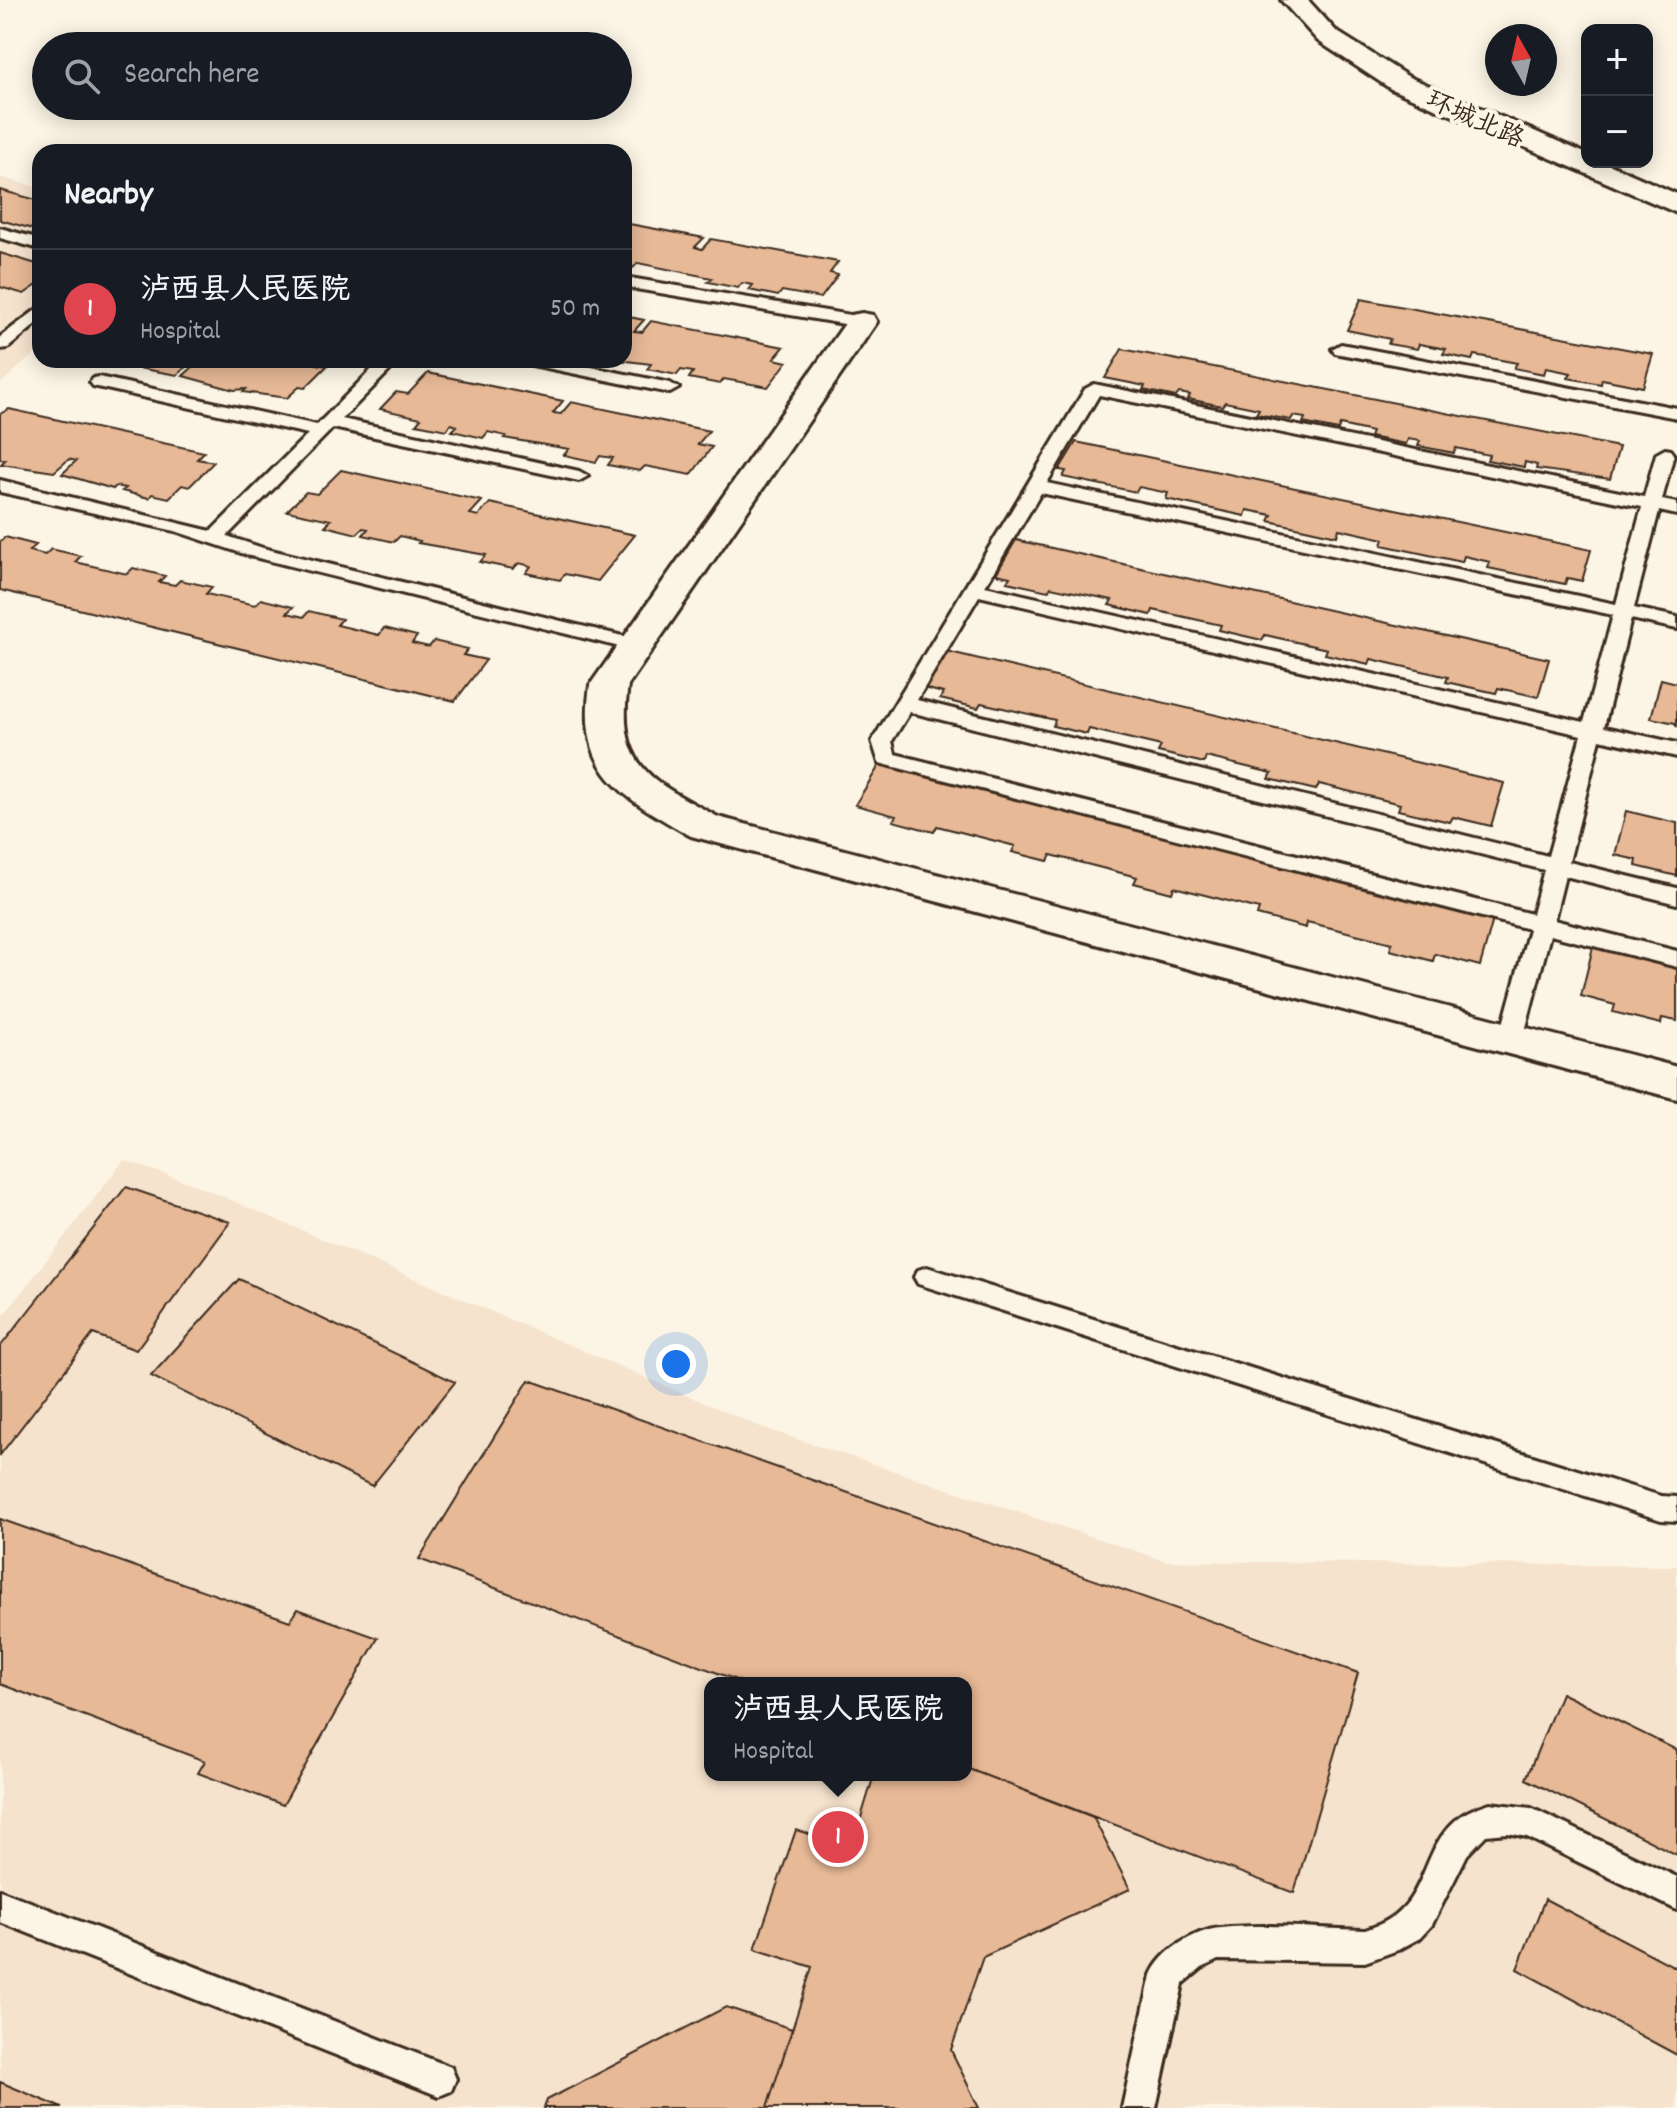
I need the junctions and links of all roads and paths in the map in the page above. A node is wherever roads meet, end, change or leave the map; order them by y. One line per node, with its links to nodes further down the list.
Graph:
1 (1294, 0): 2 (street, 环城北路)
2 (1677, 204)
3 (0, 233): 4 (lane)
4 (32, 242)
5 (632, 283): 7 (lane)
6 (32, 319): 8 (lane)
7 (862, 322): 26 (street)
8 (2, 344)
9 (1341, 349): 14 (lane)
10 (383, 368): 15 (lane)
11 (571, 368): 13 (lane)
12 (99, 382): 15 (lane)
13 (670, 388)
14 (1677, 413)
15 (325, 426): 17 (lane); 22 (lane)
16 (1665, 454): 20 (lane)
17 (579, 476)
18 (0, 486): 22 (lane)
19 (1036, 486): 20 (lane); 23 (lane); 24 (lane)
20 (1652, 504): 21 (lane); 24 (lane)
21 (1677, 509)
22 (215, 538): 26 (lane)
23 (974, 589): 27 (lane); 28 (lane)
24 (1624, 611): 25 (lane); 28 (lane)
25 (1677, 623)
26 (636, 645): 34 (street)
27 (905, 704): 30 (lane); 32 (lane)
28 (1593, 730): 29 (lane); 30 (lane)
29 (1677, 750)
30 (1557, 866): 31 (lane); 32 (lane)
31 (1677, 896)
32 (1542, 925): 33 (lane); 34 (lane)
33 (1677, 959)
34 (1511, 1039): 35 (street)
35 (1677, 1083)
36 (927, 1277): 37 (lane)
37 (1677, 1509)
38 (1677, 1894): 41 (lane)
39 (0, 1906): 40 (lane)
40 (439, 2079)
41 (1139, 2108)

